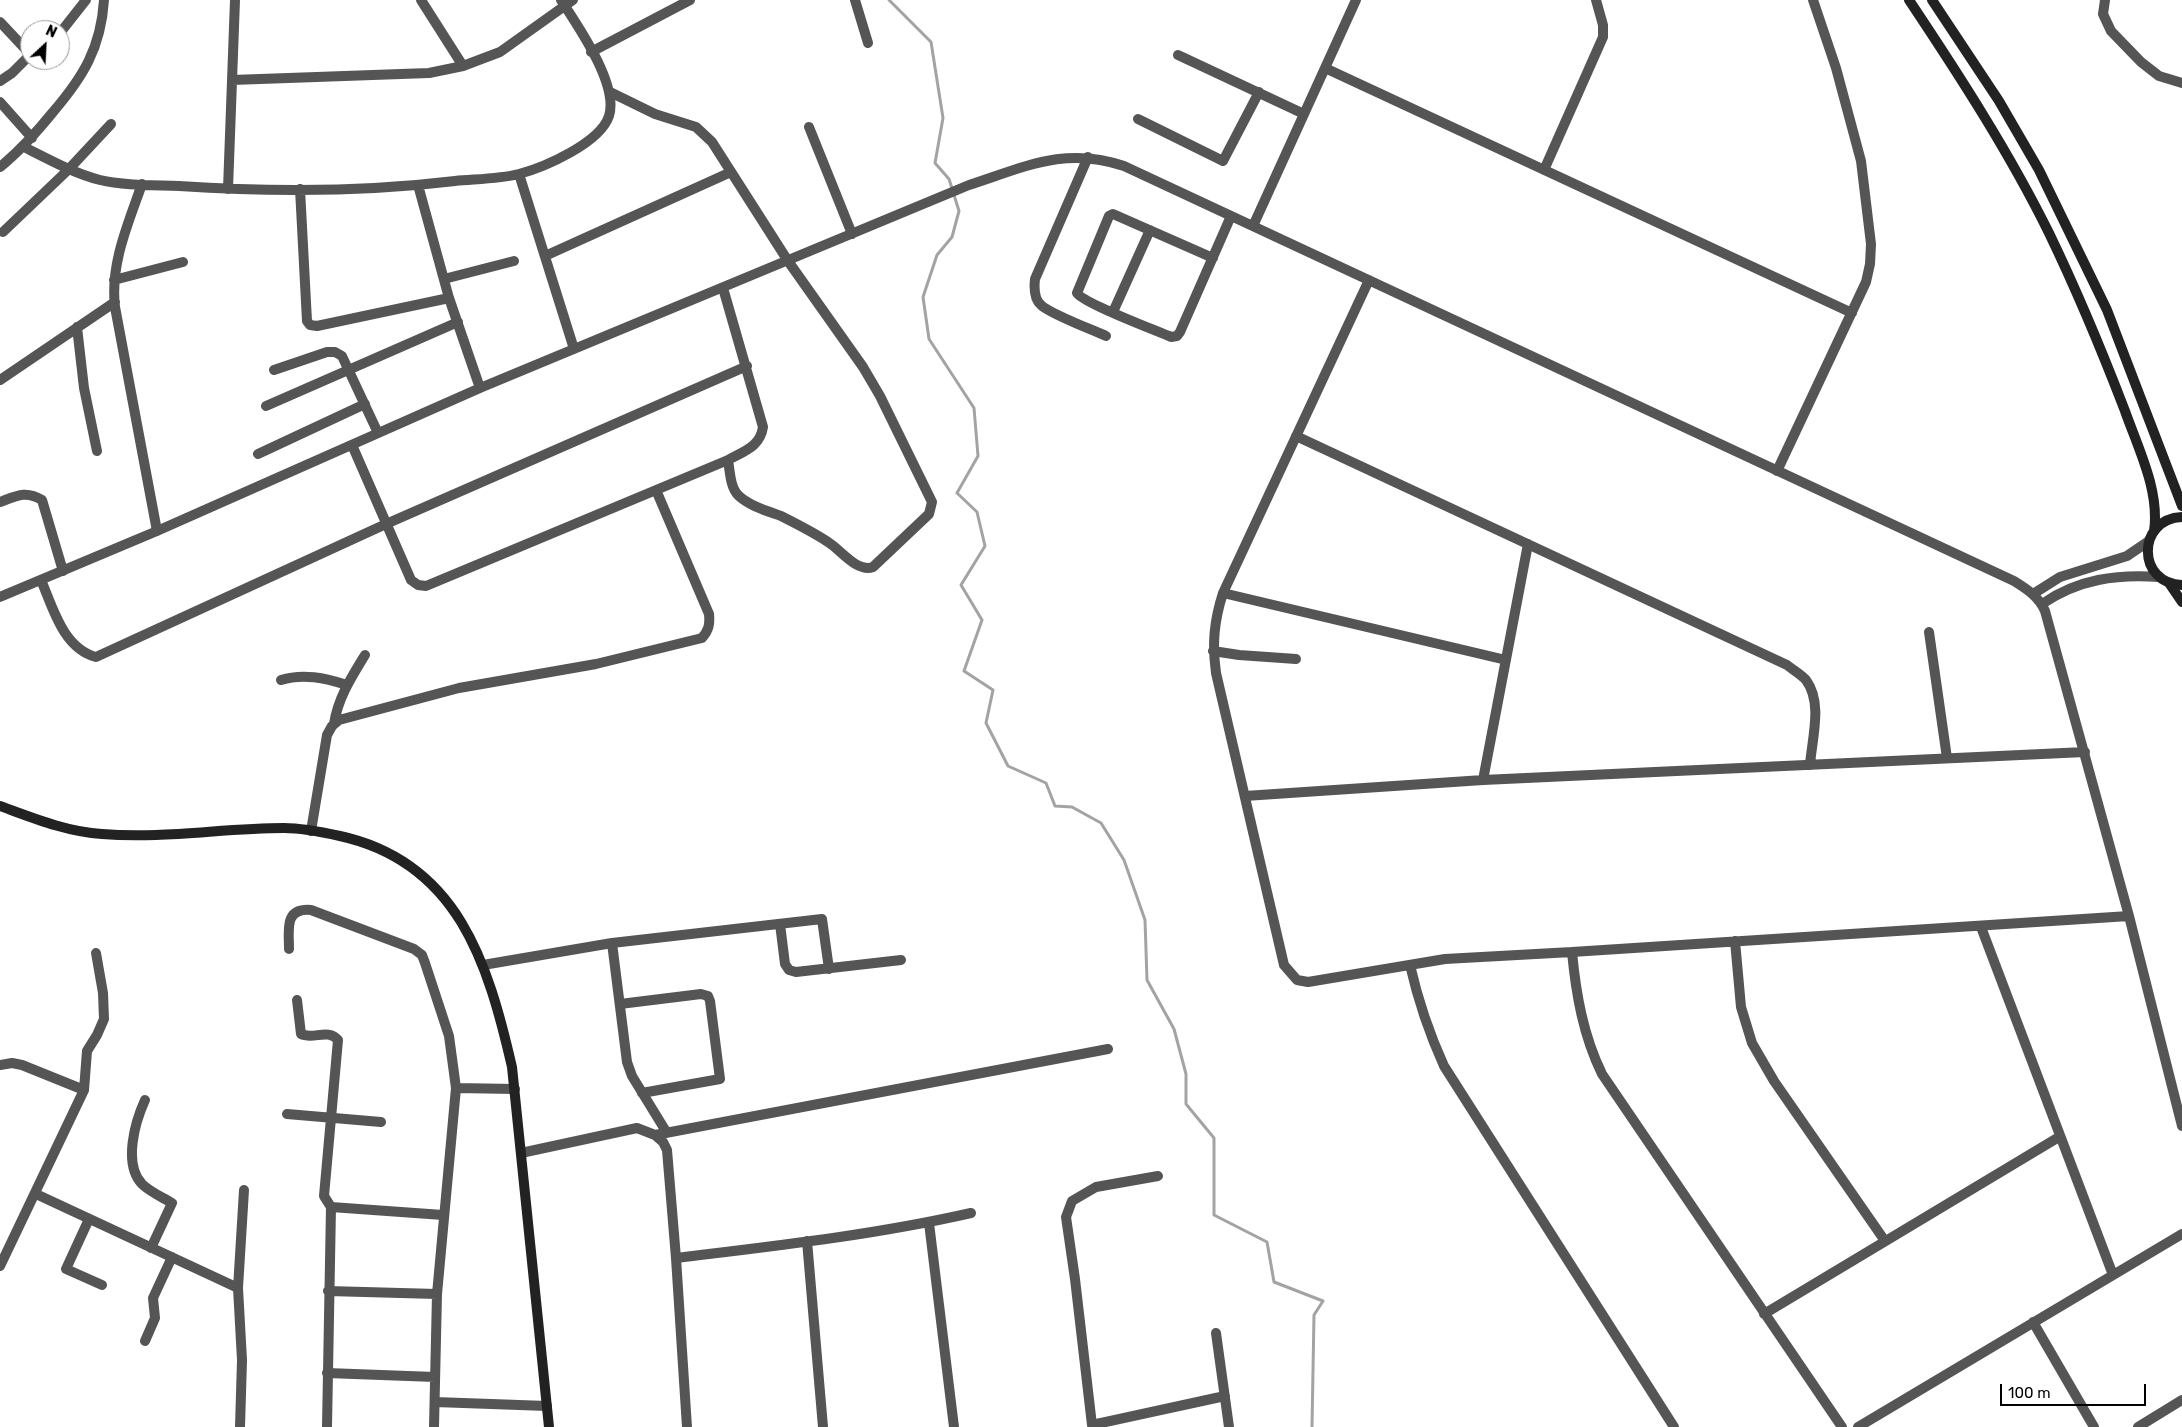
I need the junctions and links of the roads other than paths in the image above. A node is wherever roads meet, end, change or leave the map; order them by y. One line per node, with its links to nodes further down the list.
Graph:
1 (86, 0): 14 (street)
2 (104, 0): 33 (street)
3 (235, 0): 23 (street)
4 (421, 0): 21 (street)
5 (690, 0): 18 (street)
6 (855, 0): 16 (street)
7 (1356, 0): 22 (street)
8 (1596, 0): 38 (street)
9 (1812, 0): 62 (street)
10 (1909, 0): 87 (main road)
11 (1932, 0): 83 (main road)
12 (2104, 0): 25 (street)
13 (566, 2): 18 (street); 21 (street)
14 (70, 20)
15 (0, 22): 17 (street)
16 (868, 43)
17 (20, 44)
18 (592, 52): 26 (street)
19 (1178, 55): 27 (street)
20 (20, 65): 24 (street)
21 (463, 66): 23 (street)
22 (1325, 68): 29 (street); 38 (street)
23 (232, 80): 43 (street)
24 (0, 81)
25 (2182, 83)
26 (610, 92): 39 (street); 40 (street)
27 (1259, 92): 29 (street); 30 (street)
28 (0, 102): 33 (street)
29 (1304, 114): 46 (street)
30 (1138, 119)
31 (111, 124): 37 (street)
32 (809, 127): 49 (street)
33 (32, 138): 34 (street)
34 (24, 147): 36 (street); 37 (street)
35 (1088, 157): 45 (street); 49 (street); 65 (street)
36 (0, 167)
37 (69, 169): 41 (street); 48 (street)
38 (1544, 170): 62 (street)
39 (731, 172): 50 (street); 53 (street)
40 (519, 174): 42 (street); 50 (street)
41 (142, 184): 43 (street); 56 (street)
42 (418, 185): 44 (street); 55 (street)
43 (228, 189): 44 (street)
44 (300, 189): 59 (street)
45 (1231, 216): 46 (street); 51 (street)
46 (1253, 226): 57 (street)
47 (1150, 230): 51 (street); 61 (street); 61 (street)
48 (4, 232)
49 (852, 234): 53 (street)
50 (545, 256): 66 (street)
51 (1213, 258): 61 (street)
52 (514, 261): 55 (street)
53 (788, 261): 58 (street); 79 (street)
54 (183, 262): 56 (street)
55 (444, 279): 59 (street)
56 (114, 280): 60 (street)
57 (1369, 280): 75 (street); 80 (street)
58 (723, 288): 66 (street); 67 (street)
59 (450, 298): 63 (street)
60 (115, 302): 64 (street); 86 (street)
61 (1113, 312)
62 (1852, 313): 80 (street)
63 (458, 322): 68 (street); 71 (street)
64 (77, 327): 70 (street); 77 (street)
65 (1106, 336)
66 (574, 349): 71 (street)
67 (747, 366): 79 (street); 85 (street)
68 (348, 369): 69 (street); 72 (street); 73 (street)
69 (274, 370)
70 (0, 380)
71 (480, 388): 74 (street)
72 (365, 404): 74 (street); 78 (street)
73 (266, 406)
74 (378, 433): 76 (street)
75 (1296, 436): 89 (street); 95 (street)
76 (352, 445): 85 (street); 86 (street)
77 (97, 451)
78 (258, 454)
79 (728, 460): 81 (street)
80 (1777, 471): 96 (street)
81 (656, 490): 85 (street); 107 (street)
82 (0, 502): 90 (street)
83 (2182, 506)
84 (2182, 517): 87 (main road)
85 (386, 524): 92 (street)
86 (157, 531): 90 (street)
87 (2154, 531): 88 (main road)
88 (2149, 541): 91 (main road); 96 (street)
89 (1528, 544): 104 (street); 110 (street)
90 (63, 571): 92 (street)
91 (2159, 577): 93 (main road); 99 (street)
92 (41, 580): 97 (street)
93 (2169, 583): 94 (main road); 98 (main road)
94 (2182, 585)
95 (1223, 593): 101 (street); 104 (street)
96 (2033, 594): 99 (street)
97 (0, 596)
98 (2182, 602)
99 (2042, 604): 108 (street)
100 (1929, 632): 109 (street)
101 (1213, 651): 103 (street); 112 (street)
102 (365, 655): 106 (street)
103 (1296, 659)
104 (1506, 660): 111 (street)
105 (281, 680): 106 (street)
106 (346, 685): 107 (street)
107 (334, 724): 114 (street)
108 (2085, 752): 109 (street); 115 (street)
109 (1947, 758): 110 (street)
110 (1810, 765): 111 (street)
111 (1483, 780): 112 (street)
112 (1245, 796): 125 (street)
113 (0, 806): 114 (main road)
114 (311, 830): 124 (main road)
115 (2129, 916): 117 (street); 139 (street)
116 (780, 924): 119 (street); 126 (street); 126 (street)
117 (1980, 926): 118 (street); 142 (street)
118 (1735, 941): 121 (street); 153 (street)
119 (612, 943): 124 (street); 128 (street)
120 (290, 949): 131 (street)
121 (1572, 952): 125 (street); 164 (street)
122 (96, 953): 133 (street)
123 (901, 960): 126 (street)
124 (482, 965): 132 (main road)
125 (1410, 965): 182 (street)
126 (829, 969)
127 (297, 1000): 137 (street)
128 (620, 1004): 134 (street); 134 (street)
129 (1108, 1049): 140 (street)
130 (0, 1066): 133 (street)
131 (456, 1088): 132 (street); 149 (street)
132 (515, 1089): 143 (main road)
133 (84, 1090): 146 (street)
134 (642, 1093): 140 (street)
135 (145, 1100): 155 (street)
136 (287, 1114): 137 (street)
137 (331, 1118): 138 (street); 147 (street)
138 (381, 1122)
139 (2182, 1126)
140 (667, 1132): 141 (street)
141 (655, 1135): 143 (street); 157 (street)
142 (2060, 1138): 153 (street); 159 (street)
143 (521, 1154): 173 (main road)
144 (1158, 1176): 170 (street)
145 (244, 1190): 161 (street)
146 (36, 1194): 150 (street); 158 (street)
147 (330, 1207): 149 (street); 162 (street)
148 (971, 1213): 151 (street)
149 (443, 1215): 163 (street)
150 (89, 1219): 155 (street); 160 (street)
151 (929, 1223): 154 (street); 180 (street)
152 (2182, 1234): 159 (street)
153 (1885, 1241): 164 (street)
154 (807, 1242): 157 (street); 179 (street)
155 (151, 1248): 156 (street)
156 (172, 1257): 161 (street); 167 (street)
157 (676, 1258): 178 (street)
158 (0, 1266)
159 (2112, 1275): 165 (street)
160 (102, 1285)
161 (238, 1288): 174 (street)
162 (328, 1291): 163 (street); 168 (street)
163 (437, 1294): 169 (street)
164 (1764, 1314): 183 (street)
165 (2034, 1322): 184 (street); 185 (street)
166 (1216, 1334): 170 (street)
167 (145, 1340)
168 (327, 1373): 169 (street); 175 (street)
169 (435, 1377): 172 (street)
170 (1225, 1396): 181 (street)
171 (2182, 1400): 186 (street)
172 (435, 1402): 173 (street); 176 (street)
173 (547, 1406): 177 (main road)
174 (240, 1427)
175 (327, 1427)
176 (434, 1427)
177 (549, 1427)
178 (687, 1427)
179 (823, 1427)
180 (954, 1427)
181 (1229, 1427)
182 (1674, 1427)
183 (1842, 1427)
184 (1858, 1427)
185 (2094, 1427)
186 (2138, 1427)

